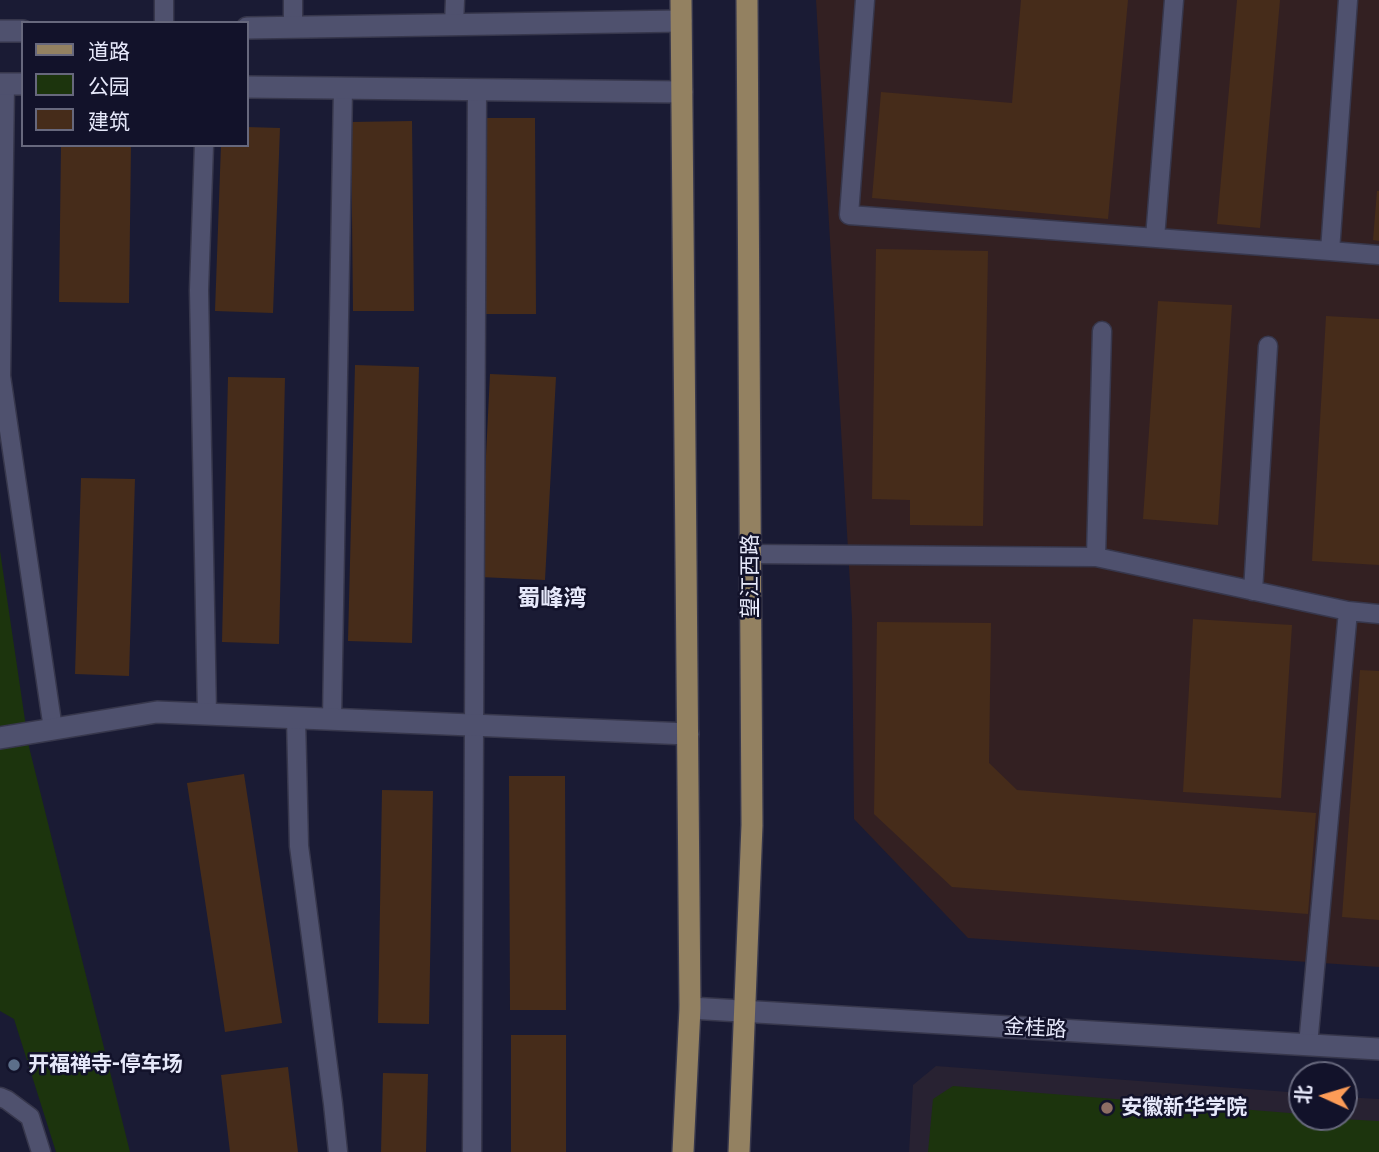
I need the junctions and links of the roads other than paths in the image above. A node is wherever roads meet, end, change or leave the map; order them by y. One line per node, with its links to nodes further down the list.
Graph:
1 (164, 0): 9 (lane)
2 (293, 0): 11 (lane)
3 (455, 0): 10 (lane)
4 (747, 0): 26 (main road, 望江西路)
5 (865, 0): 21 (lane)
6 (1174, 0): 21 (lane)
7 (1348, 0): 22 (lane)
8 (681, 11): 10 (street); 19 (main road)
9 (164, 21)
10 (454, 25): 11 (street)
11 (293, 27): 12 (street)
12 (248, 28)
13 (21, 31): 14 (street)
14 (0, 32)
15 (9, 84): 35 (lane)
16 (248, 87): 17 (street)
17 (343, 88): 18 (street); 33 (lane)
18 (477, 89): 19 (street); 34 (lane)
19 (682, 92): 36 (main road)
20 (204, 147): 31 (lane)
21 (1155, 238): 22 (lane)
22 (1330, 251): 23 (lane)
23 (1379, 255)
24 (1102, 331): 27 (lane)
25 (1268, 346): 28 (lane)
26 (750, 554): 27 (lane); 39 (main road, 望江西路)
27 (1096, 557): 28 (lane)
28 (1253, 591): 29 (lane)
29 (1348, 611): 30 (lane); 40 (lane)
30 (1379, 614)
31 (207, 714): 32 (street); 35 (street)
32 (296, 718): 33 (street); 44 (lane)
33 (332, 719): 34 (street)
34 (475, 725): 36 (street); 45 (lane)
35 (53, 729): 37 (street)
36 (688, 734): 38 (main road)
37 (0, 738)
38 (690, 1008): 39 (street, 金桂路); 46 (main road)
39 (745, 1011): 40 (street, 金桂路); 47 (main road, 望江西路)
40 (1307, 1045): 41 (street, 金桂路)
41 (1379, 1049)
42 (0, 1097): 43 (lane)
43 (38, 1151)
44 (338, 1152)
45 (472, 1152)
46 (683, 1152)
47 (739, 1152)

